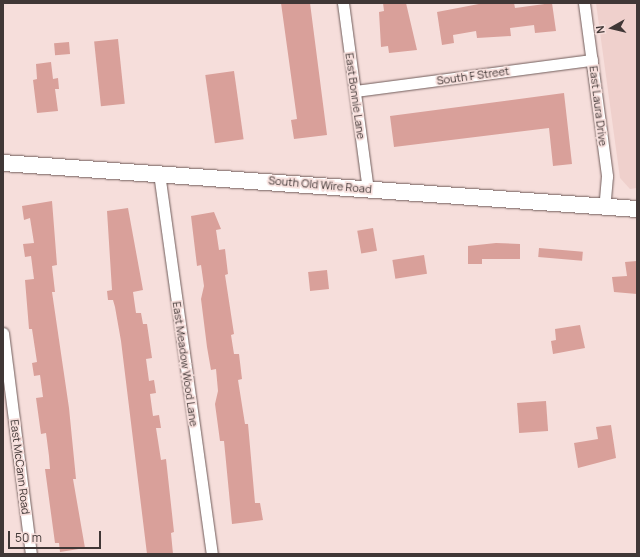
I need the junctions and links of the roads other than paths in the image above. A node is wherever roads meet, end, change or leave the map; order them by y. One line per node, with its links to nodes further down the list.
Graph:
1 (343, 3): 4 (street, East Bonnie Lane)
2 (584, 3): 3 (street, East Laura Drive)
3 (592, 60): 4 (street, South F Street); 8 (street, East Laura Drive)
4 (355, 91): 7 (street, East Bonnie Lane)
5 (3, 163): 6 (street, South Old Wire Road)
6 (158, 173): 7 (street, South Old Wire Road); 12 (street, East Meadow Wood Lane)
7 (368, 190): 8 (street, South Old Wire Road)
8 (604, 209): 9 (street, South Old Wire Road)
9 (637, 209)
10 (3, 333): 11 (street, East McCann Road)
11 (32, 554)
12 (212, 554)

